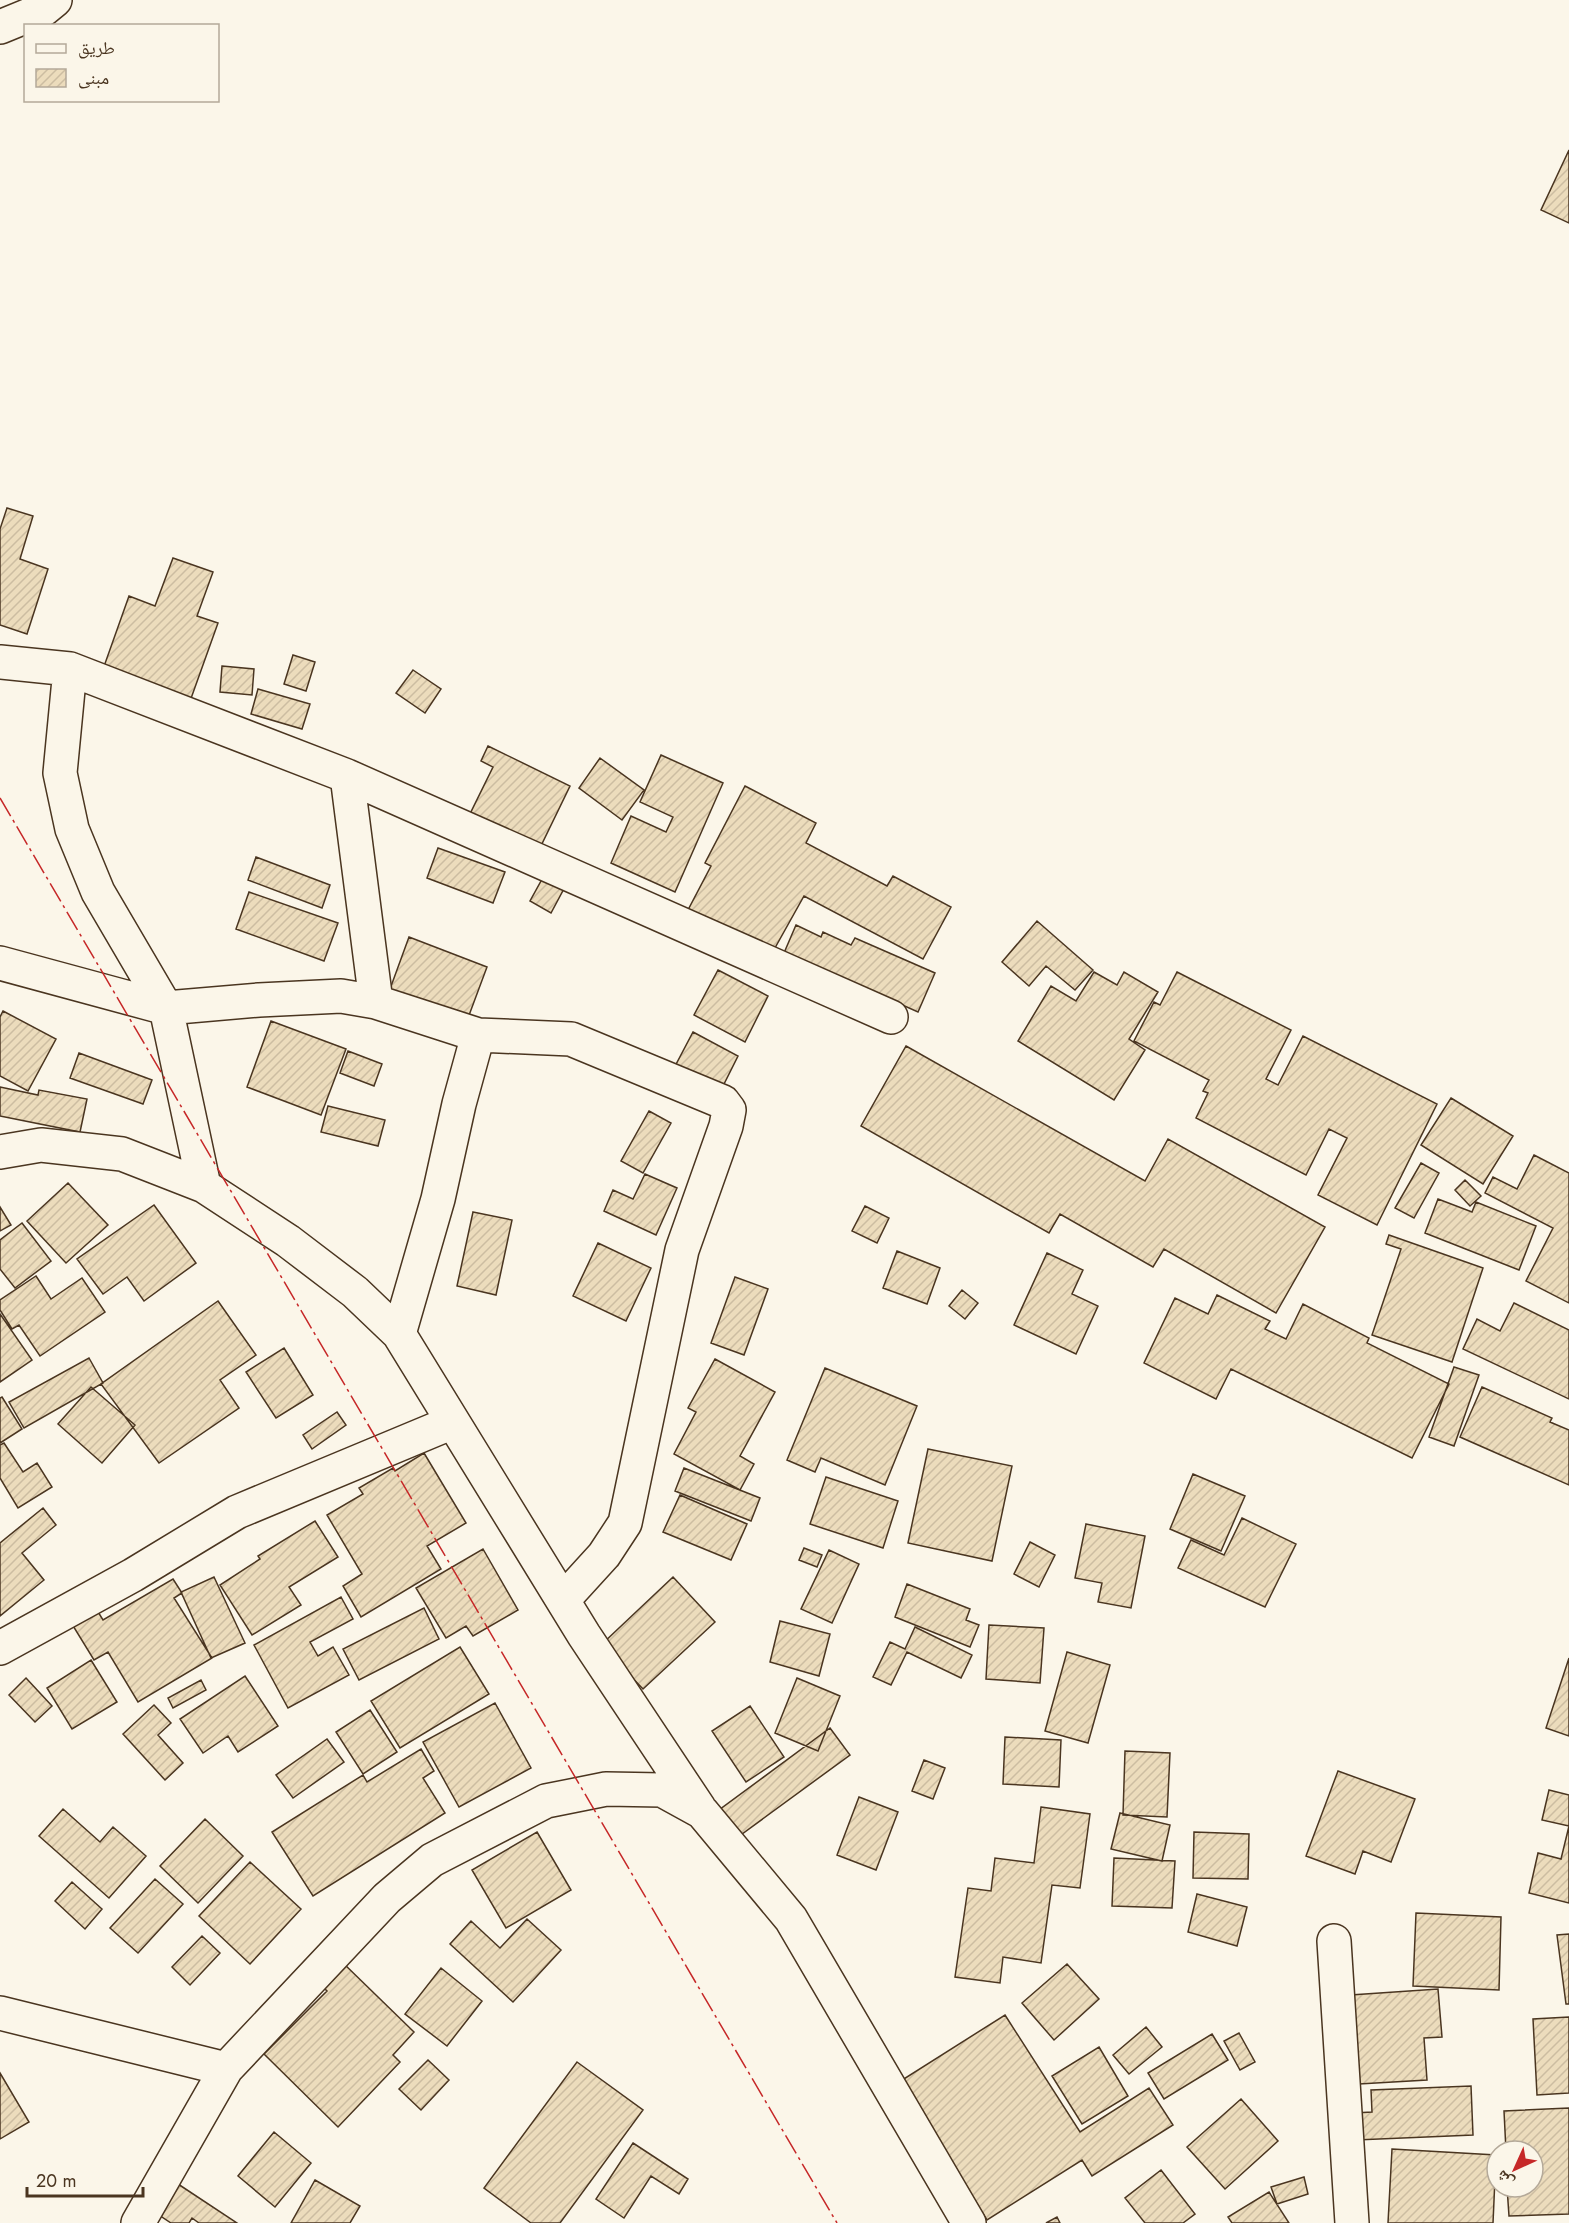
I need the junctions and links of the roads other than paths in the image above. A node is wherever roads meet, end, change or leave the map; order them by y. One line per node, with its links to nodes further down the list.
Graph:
1 (55, 0): 2 (street)
2 (0, 27)
3 (0, 662): 4 (street)
4 (70, 669): 5 (street); 8 (street)
5 (347, 776): 7 (street); 9 (street)
6 (0, 963): 8 (street)
7 (376, 1002): 8 (street); 10 (street)
8 (166, 1008): 12 (street)
9 (891, 1017)
10 (478, 1035): 13 (street); 15 (street)
11 (0, 1152): 12 (street)
12 (204, 1186): 13 (street)
13 (399, 1334): 14 (street)
14 (453, 1422): 15 (street); 16 (street)
15 (563, 1600): 17 (street)
16 (0, 1648)
17 (702, 1812): 20 (street); 22 (street)
18 (1334, 1941): 23 (street)
19 (0, 2013): 20 (street)
20 (226, 2069): 21 (street)
21 (138, 2223)
22 (969, 2223)
23 (1352, 2223)

